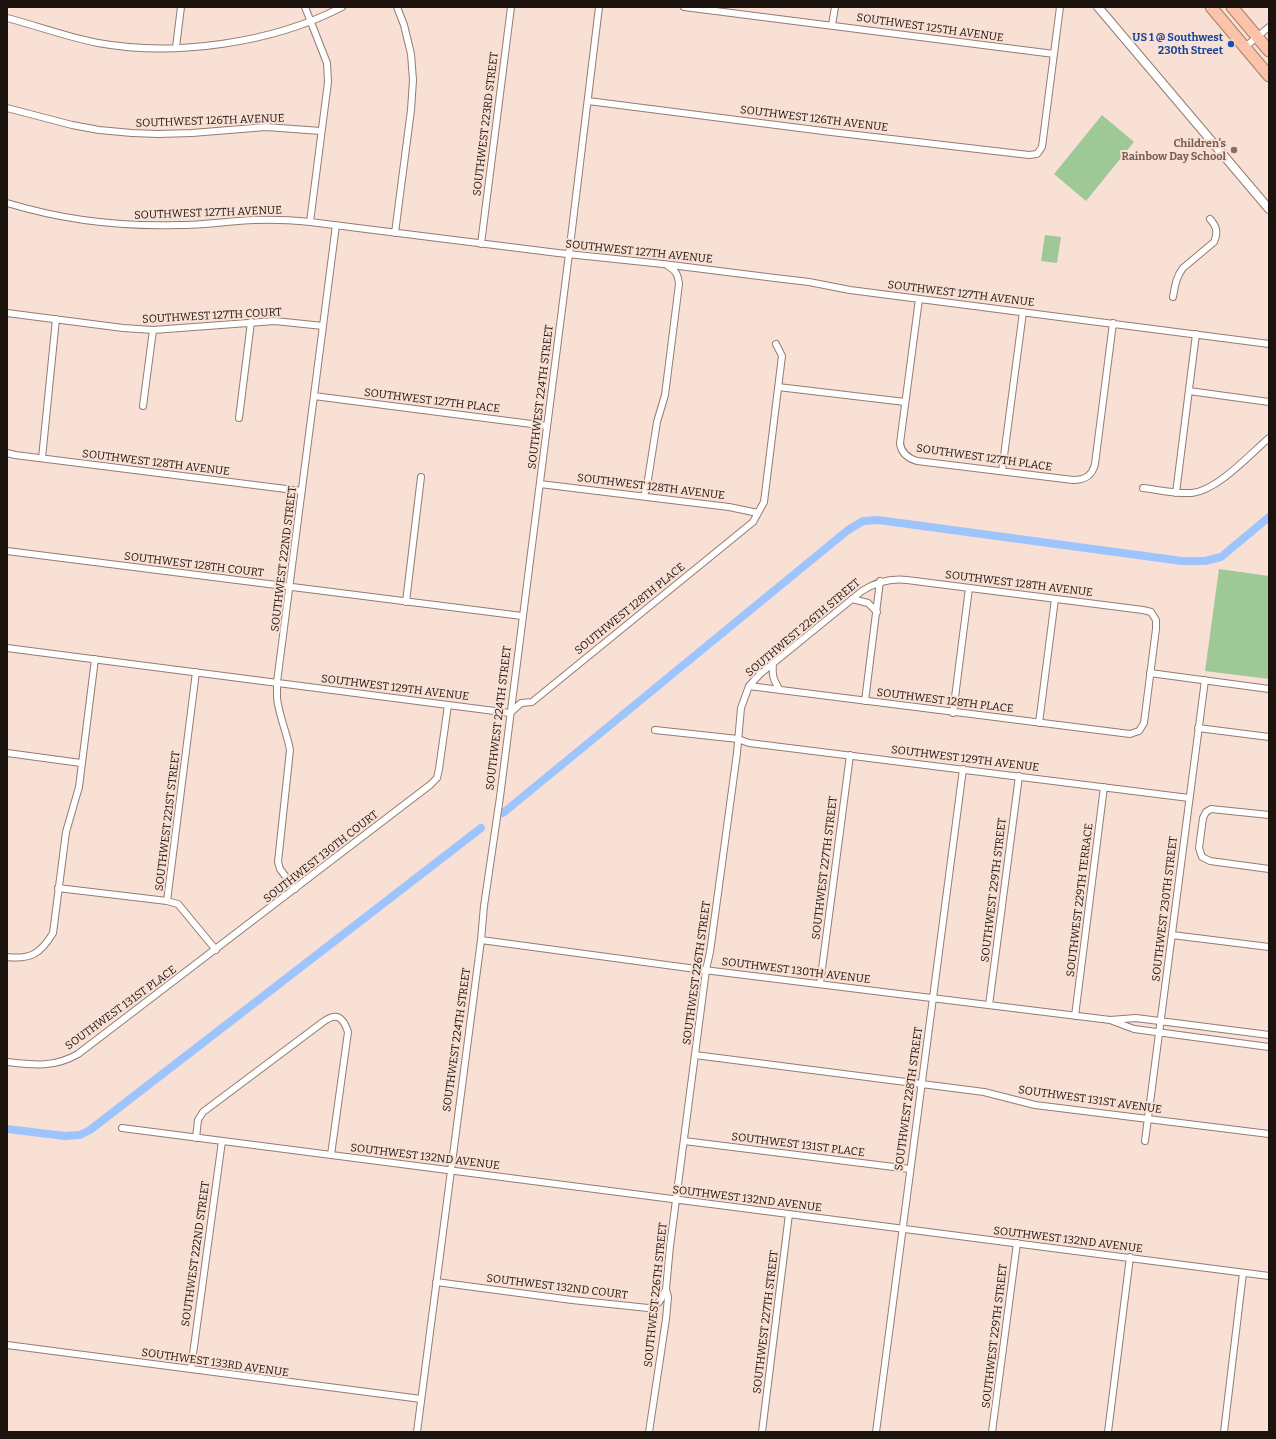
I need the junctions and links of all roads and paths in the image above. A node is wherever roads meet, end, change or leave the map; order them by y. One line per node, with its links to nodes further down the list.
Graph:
1 (181, 7): 18 (street)
2 (305, 7): 14 (street)
3 (342, 7): 14 (street)
4 (397, 7): 31 (street)
5 (511, 7): 32 (street, SOUTHWEST 223RD STREET)
6 (599, 7): 23 (street, SOUTHWEST 224TH STREET)
7 (684, 7): 15 (street, SOUTHWEST 125TH AVENUE)
8 (835, 7): 15 (street)
9 (1060, 7): 21 (street)
10 (1098, 7): 27 (street)
11 (1211, 7): 19 (highway)
12 (1232, 7): 17 (highway)
13 (7, 18): 18 (street)
14 (311, 22): 18 (street); 25 (street)
15 (832, 25): 21 (street, SOUTHWEST 125TH AVENUE)
16 (1269, 27): 17 (street)
17 (1257, 37): 19 (street); 20 (highway)
18 (176, 47)
19 (1245, 47): 22 (highway)
20 (1269, 50)
21 (1054, 54): 23 (street, SOUTHWEST 126TH AVENUE)
22 (1269, 76)
23 (588, 101): 33 (street, SOUTHWEST 224TH STREET)
24 (7, 108): 25 (street, SOUTHWEST 126TH AVENUE)
25 (321, 131): 29 (street)
26 (7, 203): 29 (street, SOUTHWEST 127TH AVENUE)
27 (1269, 209)
28 (1210, 219): 35 (street)
29 (310, 222): 30 (street, SOUTHWEST 127TH AVENUE)
30 (336, 225): 31 (street, SOUTHWEST 127TH AVENUE); 42 (street, SOUTHWEST 222ND STREET)
31 (395, 233): 32 (street, SOUTHWEST 127TH AVENUE)
32 (482, 244): 33 (street, SOUTHWEST 127TH AVENUE)
33 (569, 254): 34 (street, SOUTHWEST 127TH AVENUE); 54 (street, SOUTHWEST 224TH STREET)
34 (663, 264): 36 (street, SOUTHWEST 127TH AVENUE); 64 (street)
35 (1173, 297)
36 (919, 299): 37 (street, SOUTHWEST 127TH AVENUE); 50 (street)
37 (1023, 312): 41 (street, SOUTHWEST 127TH AVENUE); 58 (street)
38 (7, 313): 39 (street, SOUTHWEST 127TH COURT)
39 (56, 319): 43 (street, SOUTHWEST 127TH COURT); 57 (street)
40 (251, 322): 42 (street, SOUTHWEST 127TH COURT); 43 (street, SOUTHWEST 127TH COURT); 53 (street)
41 (1113, 323): 44 (street, SOUTHWEST 127TH AVENUE); 58 (street, SOUTHWEST 127TH PLACE)
42 (323, 326): 49 (street, SOUTHWEST 222ND STREET)
43 (153, 330): 52 (street)
44 (1196, 334): 46 (street, SOUTHWEST 127TH AVENUE); 48 (street)
45 (776, 344): 47 (street, SOUTHWEST 128TH PLACE)
46 (1269, 344)
47 (778, 387): 50 (street); 65 (street, SOUTHWEST 128TH PLACE)
48 (1189, 391): 51 (street); 63 (street)
49 (314, 396): 54 (street, SOUTHWEST 127TH PLACE); 62 (street, SOUTHWEST 222ND STREET)
50 (905, 402): 58 (street, SOUTHWEST 127TH PLACE)
51 (1269, 402)
52 (143, 406)
53 (239, 418)
54 (547, 426): 60 (street, SOUTHWEST 224TH STREET)
55 (1269, 438): 63 (street)
56 (7, 453): 57 (street, SOUTHWEST 128TH AVENUE)
57 (42, 458): 62 (street, SOUTHWEST 128TH AVENUE)
58 (1002, 471)
59 (421, 477): 72 (street)
60 (540, 484): 64 (street, SOUTHWEST 128TH AVENUE); 74 (street, SOUTHWEST 224TH STREET)
61 (1143, 488): 63 (street)
62 (302, 492): 68 (street, SOUTHWEST 222ND STREET)
63 (1176, 493)
64 (644, 496): 65 (street, SOUTHWEST 128TH AVENUE)
65 (758, 513): 88 (street, SOUTHWEST 128TH PLACE)
66 (7, 551): 68 (street, SOUTHWEST 128TH COURT)
67 (880, 581): 69 (street, SOUTHWEST 128TH AVENUE); 70 (street, SOUTHWEST 226TH STREET); 73 (street)
68 (290, 587): 72 (street, SOUTHWEST 128TH COURT); 81 (street, SOUTHWEST 222ND STREET)
69 (969, 588): 71 (street, SOUTHWEST 128TH AVENUE); 87 (street)
70 (852, 599): 73 (street); 77 (street, SOUTHWEST 226TH STREET)
71 (1055, 599): 79 (street, SOUTHWEST 128TH AVENUE); 89 (street)
72 (406, 602): 74 (street, SOUTHWEST 128TH COURT)
73 (877, 612): 85 (street)
74 (522, 616): 88 (street, SOUTHWEST 224TH STREET)
75 (7, 648): 76 (street)
76 (95, 659): 78 (street); 96 (street)
77 (773, 663): 82 (street, SOUTHWEST 226TH STREET); 84 (street)
78 (196, 672): 81 (street); 105 (street, SOUTHWEST 221ST STREET)
79 (1150, 674): 80 (street); 89 (street, SOUTHWEST 128TH PLACE)
80 (1205, 680): 83 (street); 90 (street, SOUTHWEST 230TH STREET)
81 (277, 682): 86 (street, SOUTHWEST 129TH AVENUE); 104 (street, SOUTHWEST 222ND STREET)
82 (749, 686): 84 (street, SOUTHWEST 128TH PLACE); 93 (street, SOUTHWEST 226TH STREET)
83 (1269, 688)
84 (780, 690): 85 (street, SOUTHWEST 128TH PLACE)
85 (865, 701): 87 (street, SOUTHWEST 128TH PLACE)
86 (448, 705): 88 (street, SOUTHWEST 129TH AVENUE); 104 (street, SOUTHWEST 130TH COURT)
87 (953, 712): 89 (street, SOUTHWEST 128TH PLACE)
88 (510, 713): 107 (street, SOUTHWEST 224TH STREET)
89 (1039, 723)
90 (1198, 728): 92 (street); 100 (street, SOUTHWEST 230TH STREET)
91 (655, 730): 93 (street, SOUTHWEST 129TH AVENUE)
92 (1269, 737)
93 (738, 739): 95 (street, SOUTHWEST 129TH AVENUE); 111 (street, SOUTHWEST 226TH STREET)
94 (7, 753): 96 (street)
95 (850, 755): 97 (street, SOUTHWEST 129TH AVENUE); 112 (street, SOUTHWEST 227TH STREET)
96 (81, 763): 103 (street)
97 (963, 769): 98 (street, SOUTHWEST 129TH AVENUE); 113 (street, SOUTHWEST 228TH STREET)
98 (1019, 776): 99 (street, SOUTHWEST 129TH AVENUE); 114 (street, SOUTHWEST 229TH STREET)
99 (1104, 787): 100 (street, SOUTHWEST 129TH AVENUE); 115 (street, SOUTHWEST 229TH TERRACE)
100 (1190, 798): 106 (street, SOUTHWEST 230TH STREET)
101 (1269, 815): 102 (street)
102 (1269, 869)
103 (58, 888): 105 (street); 110 (street)
104 (295, 889): 109 (street, SOUTHWEST 130TH COURT)
105 (167, 901): 109 (street, SOUTHWEST 221ST STREET)
106 (1172, 935): 108 (street); 117 (street, SOUTHWEST 230TH STREET)
107 (481, 940): 111 (street, SOUTHWEST 130TH AVENUE); 132 (street, SOUTHWEST 224TH STREET)
108 (1269, 947)
109 (216, 950): 122 (street, SOUTHWEST 131ST PLACE)
110 (7, 957)
111 (706, 970): 112 (street, SOUTHWEST 130TH AVENUE); 121 (street, SOUTHWEST 226TH STREET)
112 (820, 984): 113 (street, SOUTHWEST 130TH AVENUE)
113 (933, 998): 114 (street, SOUTHWEST 130TH AVENUE); 123 (street, SOUTHWEST 228TH STREET)
114 (989, 1005): 115 (street, SOUTHWEST 130TH AVENUE)
115 (1074, 1016): 116 (street, SOUTHWEST 130TH AVENUE)
116 (1110, 1020): 117 (street, SOUTHWEST 130TH AVENUE); 118 (street, SOUTHWEST 130TH AVENUE)
117 (1160, 1021): 118 (street, SOUTHWEST 230TH STREET); 119 (street, SOUTHWEST 130TH AVENUE)
118 (1159, 1033): 120 (street, SOUTHWEST 130TH AVENUE); 124 (street, SOUTHWEST 230TH STREET)
119 (1269, 1035)
120 (1269, 1047)
121 (695, 1055): 123 (street, SOUTHWEST 131ST AVENUE); 129 (street, SOUTHWEST 226TH STREET)
122 (7, 1062)
123 (922, 1084): 124 (street, SOUTHWEST 131ST AVENUE); 133 (street, SOUTHWEST 228TH STREET)
124 (1148, 1119): 126 (street, SOUTHWEST 131ST AVENUE); 130 (street, SOUTHWEST 230TH STREET)
125 (122, 1128): 127 (street, SOUTHWEST 132ND AVENUE)
126 (1269, 1134)
127 (196, 1138): 128 (street, SOUTHWEST 132ND AVENUE); 131 (street)
128 (222, 1141): 131 (street, SOUTHWEST 132ND AVENUE); 144 (street, SOUTHWEST 222ND STREET)
129 (684, 1141): 133 (street, SOUTHWEST 131ST PLACE); 134 (street, SOUTHWEST 226TH STREET)
130 (1145, 1141)
131 (331, 1155): 132 (street, SOUTHWEST 132ND AVENUE)
132 (450, 1169): 134 (street, SOUTHWEST 132ND AVENUE); 141 (street, SOUTHWEST 224TH STREET)
133 (910, 1169): 136 (street, SOUTHWEST 228TH STREET)
134 (676, 1200): 135 (street, SOUTHWEST 132ND AVENUE); 142 (street, SOUTHWEST 226TH STREET)
135 (789, 1214): 136 (street, SOUTHWEST 132ND AVENUE); 148 (street, SOUTHWEST 227TH STREET)
136 (902, 1228): 137 (street, SOUTHWEST 132ND AVENUE); 149 (street, SOUTHWEST 228TH STREET)
137 (1017, 1243): 138 (street, SOUTHWEST 132ND AVENUE); 150 (street, SOUTHWEST 229TH STREET)
138 (1130, 1258): 139 (street, SOUTHWEST 132ND AVENUE); 151 (street)
139 (1244, 1273): 140 (street, SOUTHWEST 132ND AVENUE); 152 (street)
140 (1269, 1276)
141 (436, 1282): 142 (street, SOUTHWEST 132ND COURT); 145 (street, SOUTHWEST 224TH STREET)
142 (666, 1289): 147 (street, SOUTHWEST 226TH STREET)
143 (7, 1345): 144 (street, SOUTHWEST 133RD AVENUE)
144 (190, 1370): 145 (street, SOUTHWEST 133RD AVENUE)
145 (421, 1399): 146 (street, SOUTHWEST 224TH STREET)
146 (417, 1432)
147 (649, 1432)
148 (762, 1432)
149 (876, 1432)
150 (992, 1432)
151 (1108, 1432)
152 (1224, 1432)

